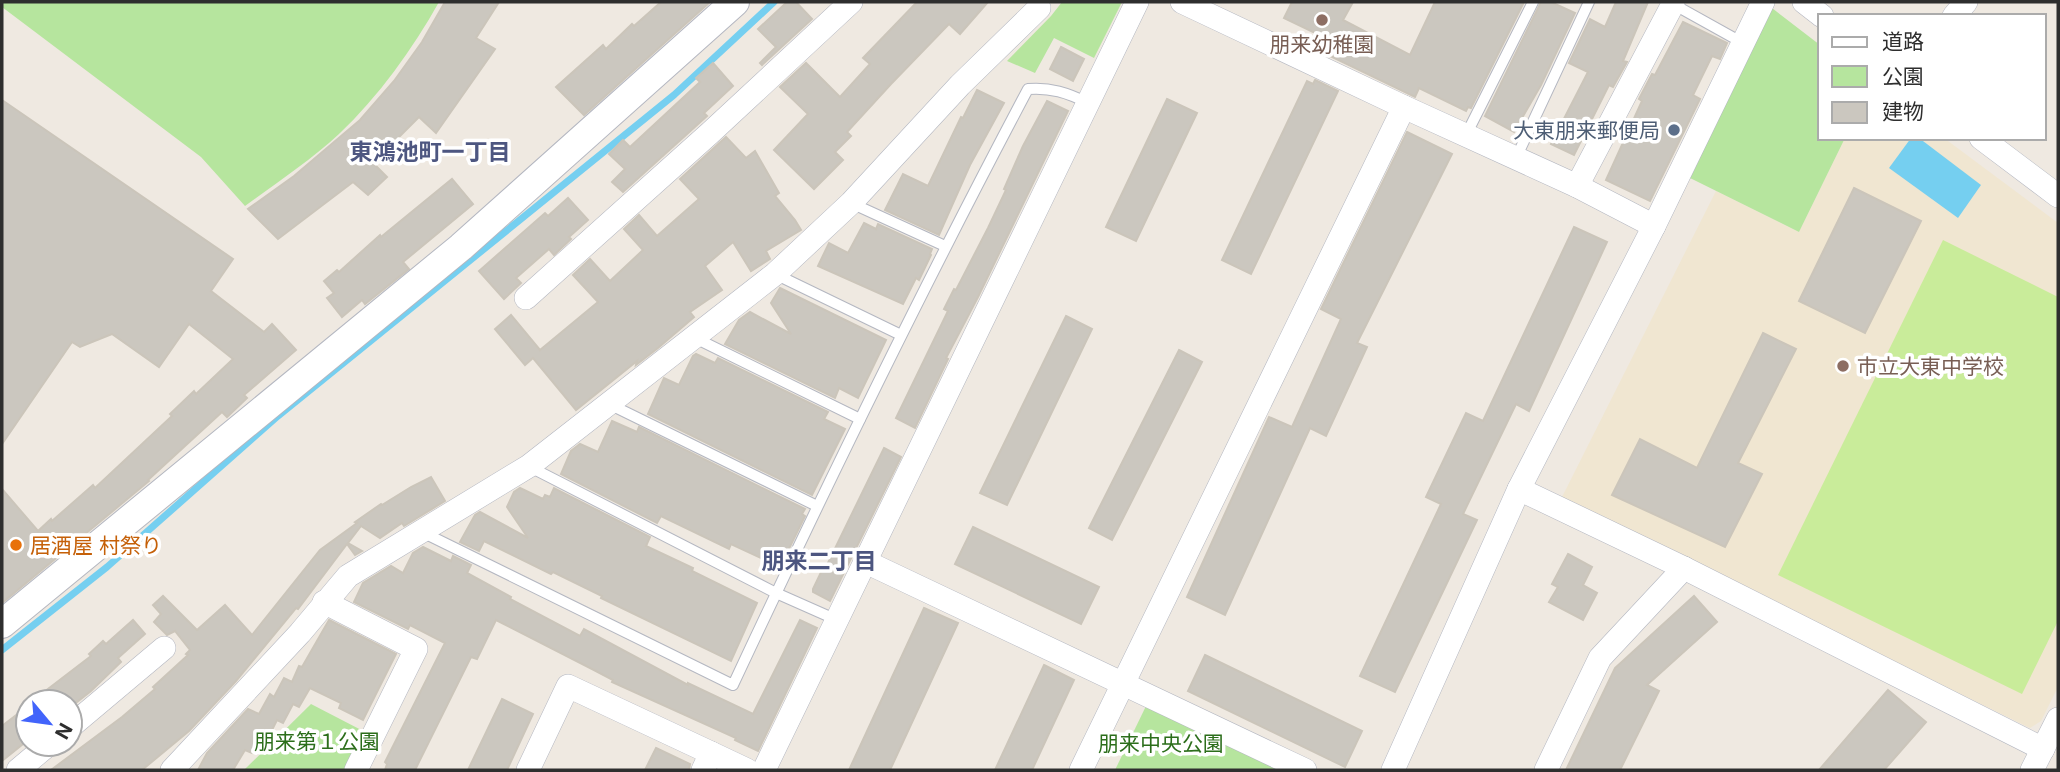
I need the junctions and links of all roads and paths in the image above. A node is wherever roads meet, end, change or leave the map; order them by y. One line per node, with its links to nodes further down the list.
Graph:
1 (736, 2): 36 (street)
2 (851, 2): 22 (street)
3 (1137, 2): 11 (street)
4 (1182, 2): 12 (street)
5 (1533, 2): 13 (lane)
6 (1589, 2): 15 (lane)
7 (1763, 2): 10 (street)
8 (1670, 3): 10 (lane); 16 (street)
9 (1038, 4): 18 (street)
10 (1743, 43): 19 (street)
11 (1088, 103): 20 (lane); 31 (street)
12 (1404, 107): 13 (street); 38 (street)
13 (1466, 135): 15 (street)
14 (1984, 140): 17 (street)
15 (1516, 158): 16 (street)
16 (1577, 186): 19 (street)
17 (2058, 196)
18 (851, 203): 20 (lane); 21 (street)
19 (1654, 226): 28 (street)
20 (945, 246): 23 (lane)
21 (775, 274): 23 (lane); 24 (street)
22 (526, 298)
23 (901, 335): 26 (lane)
24 (693, 337): 25 (street); 26 (lane)
25 (608, 404): 27 (street); 29 (lane)
26 (860, 419): 29 (lane)
27 (529, 466): 30 (street); 33 (lane)
28 (1519, 489): 32 (street); 52 (street)
29 (817, 506): 33 (lane)
30 (422, 531): 33 (lane); 34 (street)
31 (866, 562): 35 (street); 38 (street)
32 (1684, 568): 41 (street); 53 (street)
33 (776, 593): 35 (lane)
34 (324, 602): 45 (street); 46 (street)
35 (837, 620): 49 (street)
36 (2, 624)
37 (164, 648): 39 (street)
38 (1123, 683): 50 (street); 51 (street)
39 (84, 715)
40 (2058, 719): 41 (street)
41 (2043, 750): 54 (street)
42 (32, 758): 44 (street)
43 (707, 762): 47 (street); 48 (street)
44 (18, 770)
45 (172, 770)
46 (356, 770)
47 (528, 770)
48 (747, 770)
49 (764, 770)
50 (1081, 770)
51 (1305, 770)
52 (1393, 770)
53 (1546, 770)
54 (2032, 770)

